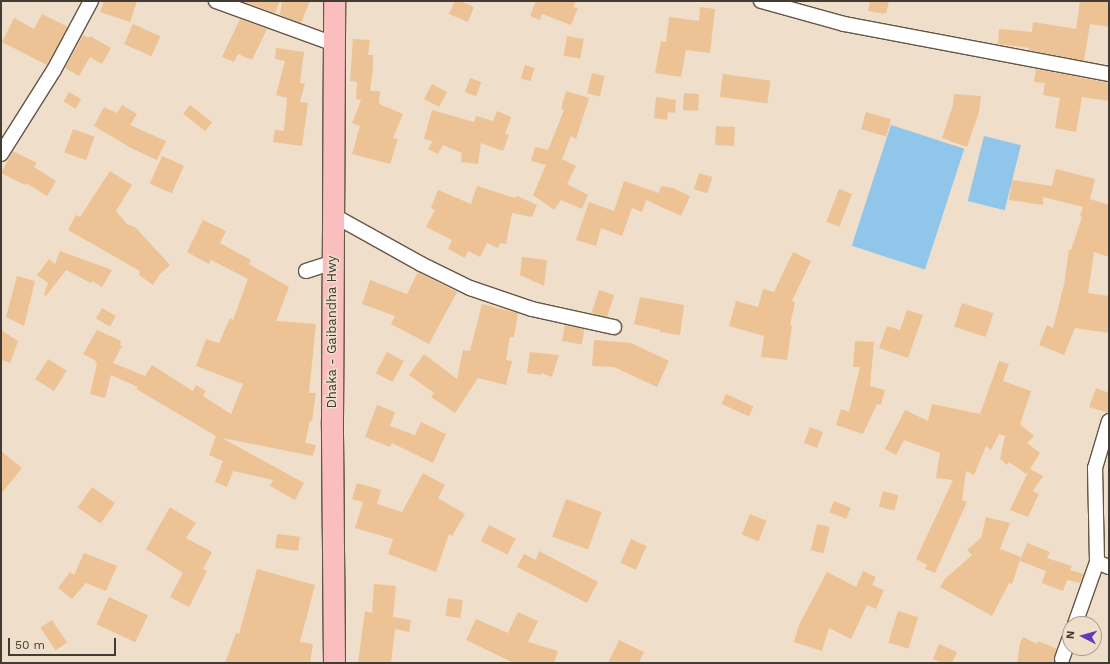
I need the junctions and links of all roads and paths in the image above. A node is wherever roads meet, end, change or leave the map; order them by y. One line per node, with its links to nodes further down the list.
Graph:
1 (91, 1): 7 (street)
2 (216, 1): 5 (street)
3 (334, 1): 5 (main road, Dhaka - Gaibandha Hwy)
4 (761, 1): 6 (street)
5 (334, 44): 8 (main road, Dhaka - Gaibandha Hwy)
6 (1109, 74)
7 (1, 154)
8 (333, 215): 9 (main road, Dhaka - Gaibandha Hwy); 11 (street)
9 (333, 262): 10 (street); 17 (main road, Dhaka - Gaibandha Hwy)
10 (306, 271)
11 (614, 327)
12 (1109, 421): 13 (street)
13 (1103, 565): 14 (street)
14 (1078, 616)
15 (1063, 656): 16 (street)
16 (1062, 659)
17 (334, 663)

